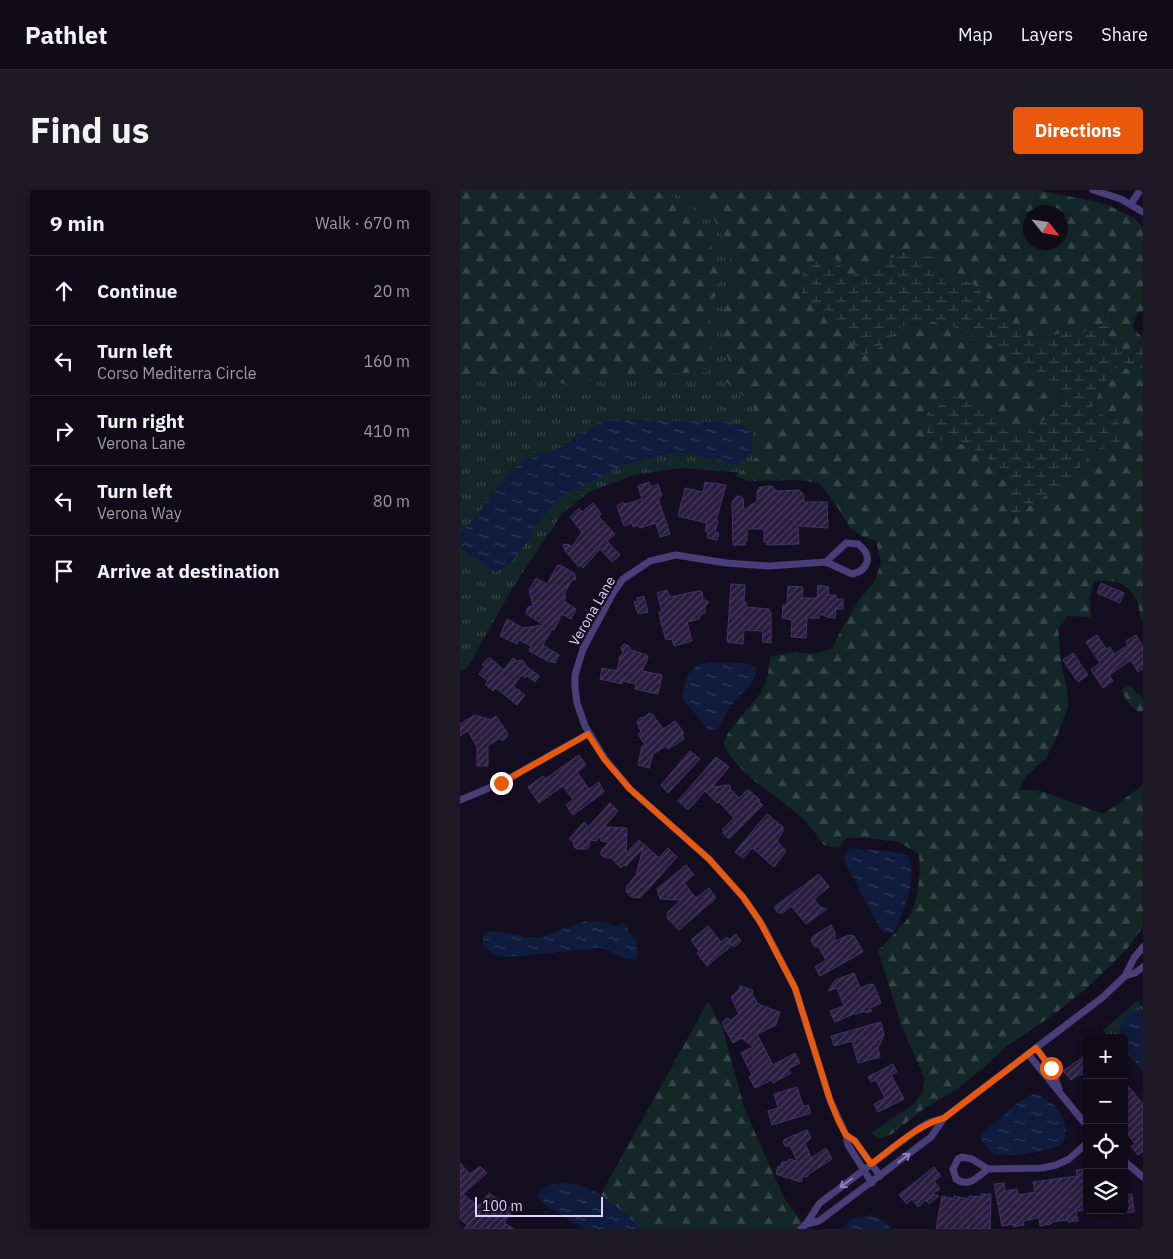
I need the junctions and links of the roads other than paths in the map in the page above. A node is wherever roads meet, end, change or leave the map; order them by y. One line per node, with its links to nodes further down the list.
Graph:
1 (1093, 190): 3 (street)
2 (1139, 192): 3 (street)
3 (1131, 204): 4 (street)
4 (1142, 209)
5 (826, 562): 5 (street, Verona Lane); 6 (street, Verona Lane)
6 (588, 734): 7 (street); 16 (street, Verona Lane)
7 (460, 800)
8 (1143, 947): 10 (street)
9 (1143, 967): 10 (street)
10 (1125, 976): 11 (street)
11 (1036, 1048): 12 (street); 13 (street)
12 (1028, 1054): 13 (street); 14 (street)
13 (1060, 1092): 15 (street)
14 (944, 1118): 18 (street); 22 (street, one-way to 14)
15 (1085, 1124)
16 (846, 1135): 18 (street, Verona Lane); 21 (street, Verona Lane)
17 (1083, 1147): 20 (street)
18 (871, 1164): 21 (street); 22 (street, Verona Lane)
19 (1128, 1164): 23 (street)
20 (988, 1169): 20 (street)
21 (864, 1170): 24 (street, Verona Lane); 25 (street, one-way to 25)
22 (880, 1176): 24 (street)
23 (1143, 1177)
24 (872, 1183): 25 (street)
25 (804, 1226)

